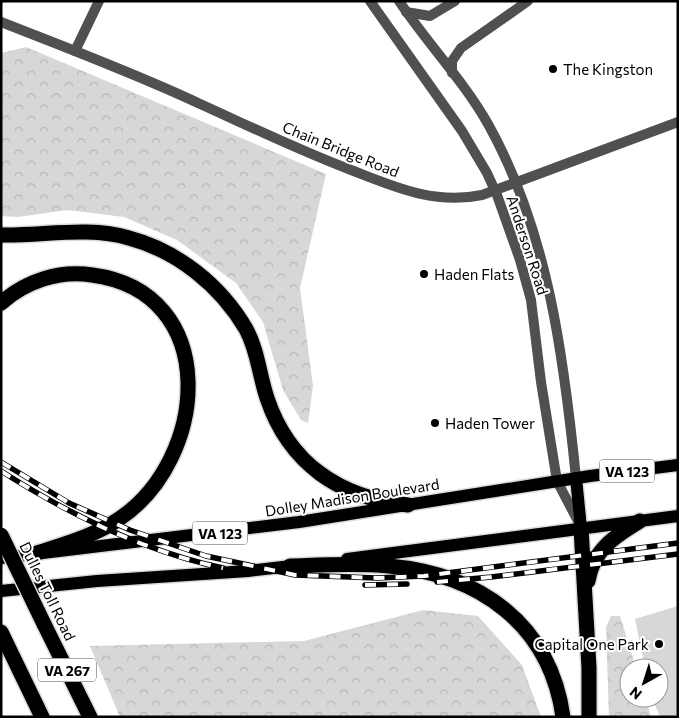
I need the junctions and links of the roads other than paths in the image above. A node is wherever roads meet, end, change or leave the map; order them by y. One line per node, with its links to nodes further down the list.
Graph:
1 (99, 1): 8 (street)
2 (370, 1): 12 (street, Anderson Road)
3 (399, 1): 6 (street, Anderson Road)
4 (455, 1): 6 (street)
5 (528, 1): 9 (street)
6 (406, 12): 9 (street, Anderson Road)
7 (1, 22): 8 (street, Chain Bridge Road)
8 (76, 51): 12 (street, Chain Bridge Road)
9 (452, 73): 11 (street, Anderson Road)
10 (678, 122): 11 (street, Chain Bridge Road)
11 (515, 185): 12 (street, Chain Bridge Road); 16 (street, Anderson Road)
12 (495, 191): 17 (street, Anderson Road)
13 (1, 235): 18 (highway)
14 (1, 303): 23 (highway)
15 (678, 465): 16 (main road, Dolley Madison Boulevard / VA 123)
16 (576, 478): 17 (main road, Dolley Madison Boulevard / VA 123); 21 (main road)
17 (557, 481): 18 (main road, Dolley Madison Boulevard / VA 123); 21 (street, Anderson Road)
18 (408, 505): 23 (main road, Dolley Madison Boulevard / VA 123)
19 (678, 516): 20 (main road)
20 (640, 521): 21 (main road); 27 (highway)
21 (581, 528): 25 (main road); 27 (highway)
22 (1, 535): 30 (highway, Dulles Toll Road / VA 267, bridge)
23 (31, 555): 24 (main road, Dolley Madison Boulevard / VA 123)
24 (1, 558)
25 (290, 566): 26 (main road); 31 (highway)
26 (1, 591)
27 (585, 597): 32 (highway)
28 (3, 636): 29 (highway)
29 (42, 717)
30 (90, 717)
31 (563, 717)
32 (589, 717)

